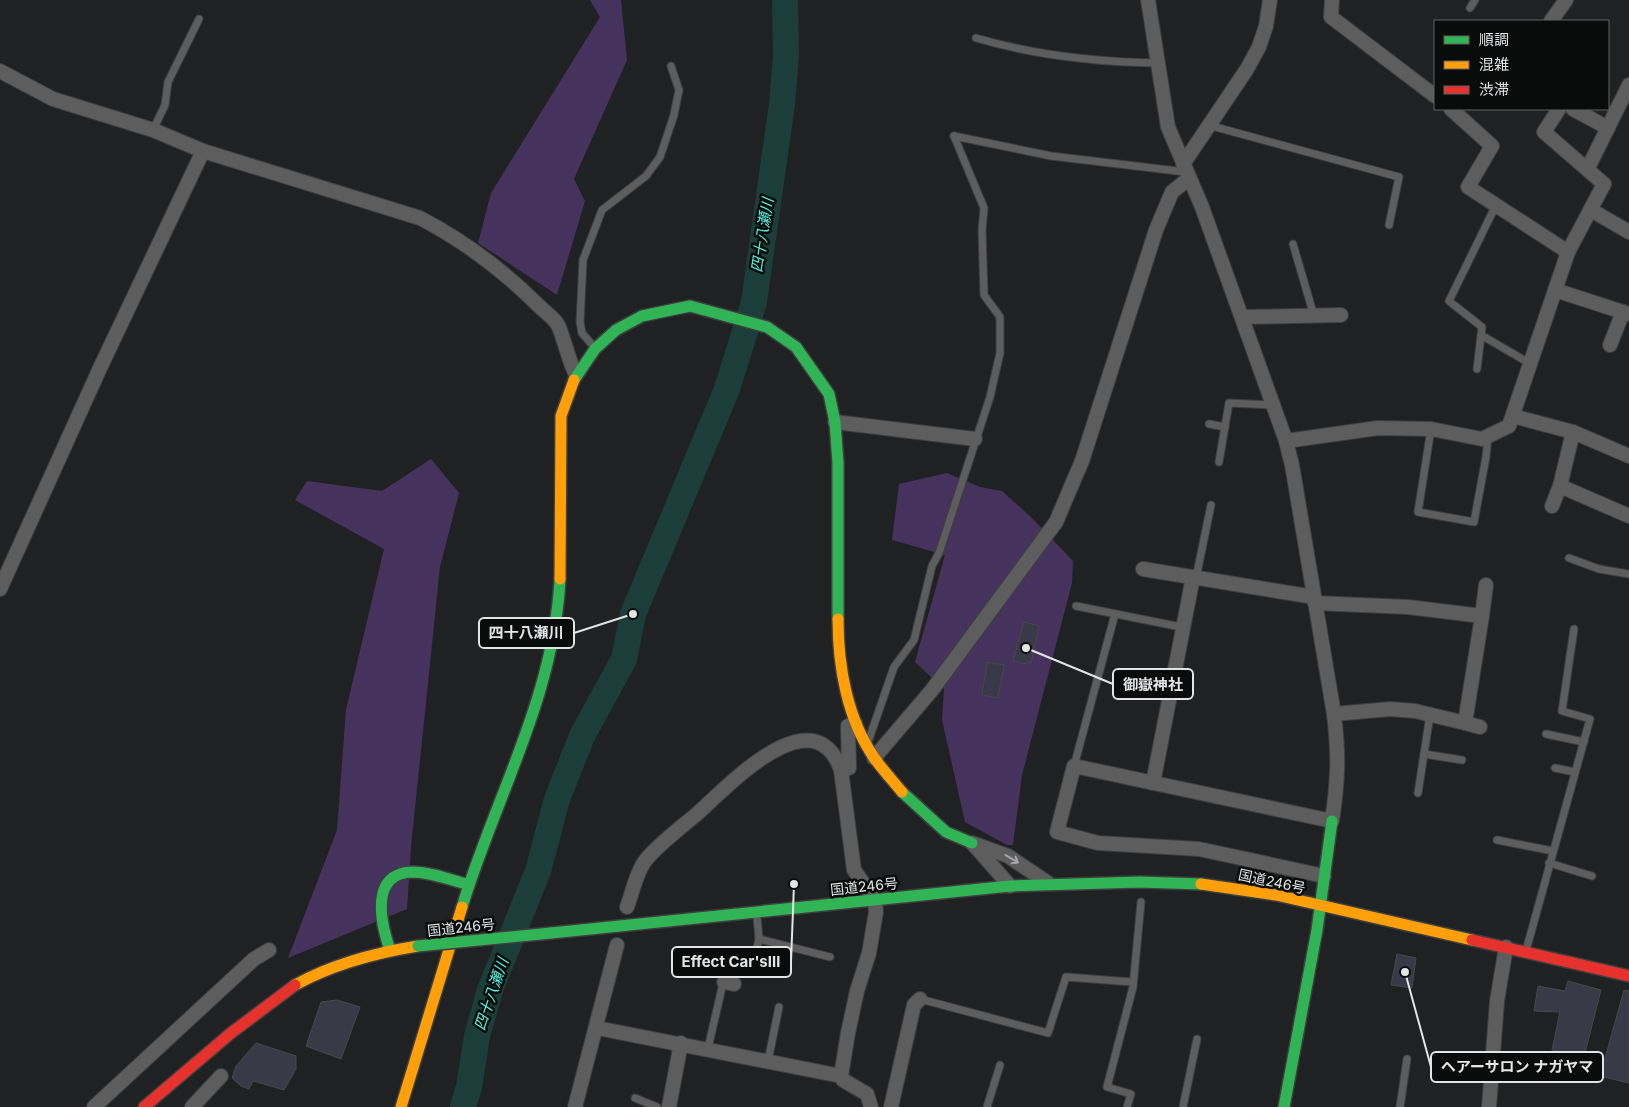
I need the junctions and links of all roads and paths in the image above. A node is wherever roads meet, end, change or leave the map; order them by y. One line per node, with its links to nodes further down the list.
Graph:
1 (1148, 0): 10 (street)
2 (1270, 0): 18 (street)
3 (1332, 0): 14 (street)
4 (1475, 0): 6 (lane)
5 (1566, 0): 8 (street)
6 (1470, 8)
7 (199, 19): 20 (lane)
8 (1552, 20)
9 (976, 38): 10 (lane)
10 (1158, 63): 23 (street)
11 (671, 66): 37 (lane)
12 (0, 71): 20 (street)
13 (1629, 85): 19 (street)
14 (1434, 95)
15 (1452, 110): 24 (street)
16 (1558, 110): 22 (street)
17 (1575, 110): 19 (street)
18 (1208, 125): 23 (street); 26 (lane)
19 (1608, 128): 22 (street)
20 (153, 130): 21 (street)
21 (204, 151): 40 (street); 62 (street)
22 (1588, 168): 25 (street)
23 (1186, 172): 34 (street); 49 (lane); 78 (street)
24 (1496, 205): 29 (street); 35 (lane)
25 (1592, 210): 27 (street); 29 (street)
26 (1389, 225)
27 (1629, 232)
28 (1292, 244): 32 (lane)
29 (1568, 252): 30 (street)
30 (1555, 290): 31 (street); 38 (street)
31 (1626, 313): 36 (street)
32 (1314, 316): 33 (street); 34 (street)
33 (1341, 316)
34 (1242, 317): 41 (street)
35 (1481, 335): 38 (lane); 39 (lane)
36 (1610, 345)
37 (595, 349): 40 (main road); 43 (main road)
38 (1529, 363): 42 (street)
39 (1477, 369)
40 (576, 375): 94 (main road)
41 (1274, 405): 45 (lane); 50 (street)
42 (1513, 416): 47 (street); 48 (street)
43 (836, 422): 49 (street); 71 (main road)
44 (1209, 424): 45 (lane)
45 (1225, 427): 52 (lane)
46 (1430, 429): 48 (street); 48 (lane); 50 (street)
47 (1573, 432): 51 (street); 53 (street)
48 (1488, 436)
49 (975, 439): 76 (lane)
50 (1286, 441): 63 (street)
51 (1629, 456)
52 (1219, 462)
53 (1560, 486): 55 (street); 56 (street)
54 (1211, 505): 60 (lane)
55 (1552, 506)
56 (1629, 516)
57 (1569, 558): 59 (lane)
58 (1143, 569): 60 (street)
59 (1629, 574)
60 (1194, 577): 63 (street); 67 (street)
61 (1486, 585): 66 (street)
62 (0, 589)
63 (1315, 600): 66 (street); 69 (street)
64 (1076, 606): 65 (lane)
65 (1114, 614): 67 (lane); 80 (lane)
66 (1482, 616): 72 (street)
67 (1182, 627): 84 (street)
68 (1574, 629): 75 (lane)
69 (1334, 714): 70 (street); 86 (street)
70 (1430, 715): 72 (street); 77 (lane)
71 (855, 723): 76 (main road); 82 (street)
72 (1465, 723): 73 (street)
73 (1480, 727)
74 (1546, 734): 75 (lane)
75 (1584, 742): 83 (lane)
76 (866, 744): 78 (main road)
77 (1424, 754): 79 (lane); 85 (lane)
78 (874, 758): 88 (main road)
79 (1462, 760)
80 (1074, 766): 84 (street); 91 (street)
81 (1556, 768): 83 (lane)
82 (841, 770): 96 (street); 99 (street)
83 (1575, 772): 89 (lane)
84 (1153, 783): 86 (street)
85 (1418, 793)
86 (1332, 821): 91 (main road)
87 (1497, 840): 89 (lane)
88 (972, 843): 93 (street, one-way to 93); 95 (street)
89 (1552, 851): 90 (lane)
90 (1549, 863): 92 (lane); 106 (lane)
91 (1324, 876): 98 (main road)
92 (1592, 876)
93 (1048, 883): 95 (main road, 国道246号); 98 (main road, 国道246号)
94 (469, 885): 105 (main road); 127 (main road)
95 (1010, 886): 96 (main road, 国道246号)
96 (875, 900): 100 (main road, 国道246号); 122 (street)
97 (1141, 902): 111 (lane)
98 (1320, 906): 103 (main road, 国道246号); 136 (main road)
99 (627, 907)
100 (756, 912): 101 (lane); 105 (main road, 国道246号, bridge)
101 (759, 939): 107 (lane); 108 (lane)
102 (617, 945): 114 (street)
103 (1506, 948): 106 (main road, 国道246号); 138 (street)
104 (269, 950): 124 (street)
105 (390, 950): 125 (main road, 国道246号)
106 (1526, 952): 110 (main road, 国道246号)
107 (830, 957)
108 (753, 963)
109 (727, 966): 117 (lane)
110 (1629, 976)
111 (1132, 982): 112 (lane); 134 (lane)
112 (920, 999): 132 (street)
113 (779, 1007): 119 (lane)
114 (597, 1028): 116 (street); 128 (street)
115 (1197, 1039): 135 (lane)
116 (681, 1044): 117 (street); 130 (street)
117 (708, 1048): 119 (street)
118 (1407, 1059): 137 (lane)
119 (768, 1061): 122 (street)
120 (1000, 1065): 133 (lane)
121 (221, 1076): 126 (street)
122 (841, 1076): 131 (street)
123 (635, 1098): 129 (lane)
124 (94, 1107)
125 (144, 1107)
126 (192, 1107)
127 (401, 1107)
128 (575, 1107)
129 (657, 1107)
130 (669, 1107)
131 (871, 1107)
132 (891, 1107)
133 (987, 1107)
134 (1126, 1107)
135 (1183, 1107)
136 (1284, 1107)
137 (1400, 1107)
138 (1489, 1107)

